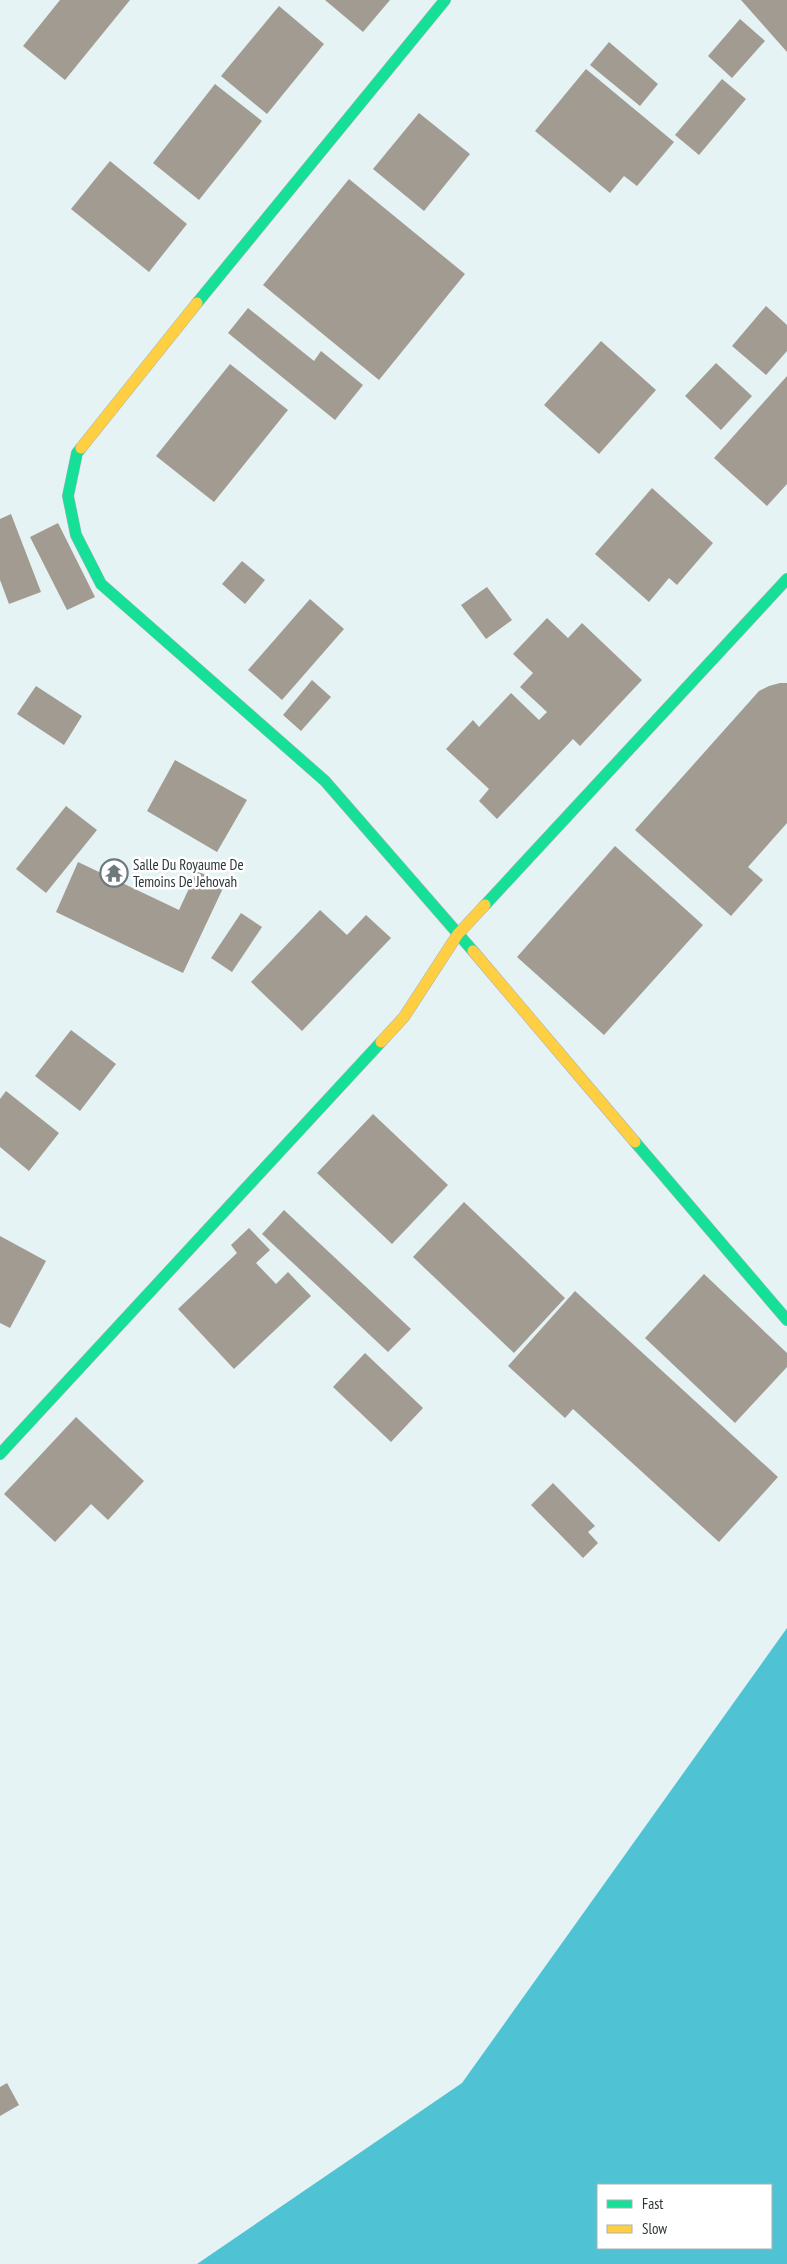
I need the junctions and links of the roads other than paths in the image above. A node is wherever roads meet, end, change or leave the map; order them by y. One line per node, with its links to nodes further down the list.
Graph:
1 (445, 0): 3 (street)
2 (787, 579): 3 (street)
3 (458, 934): 4 (street); 5 (street)
4 (787, 1320)
5 (0, 1454)

